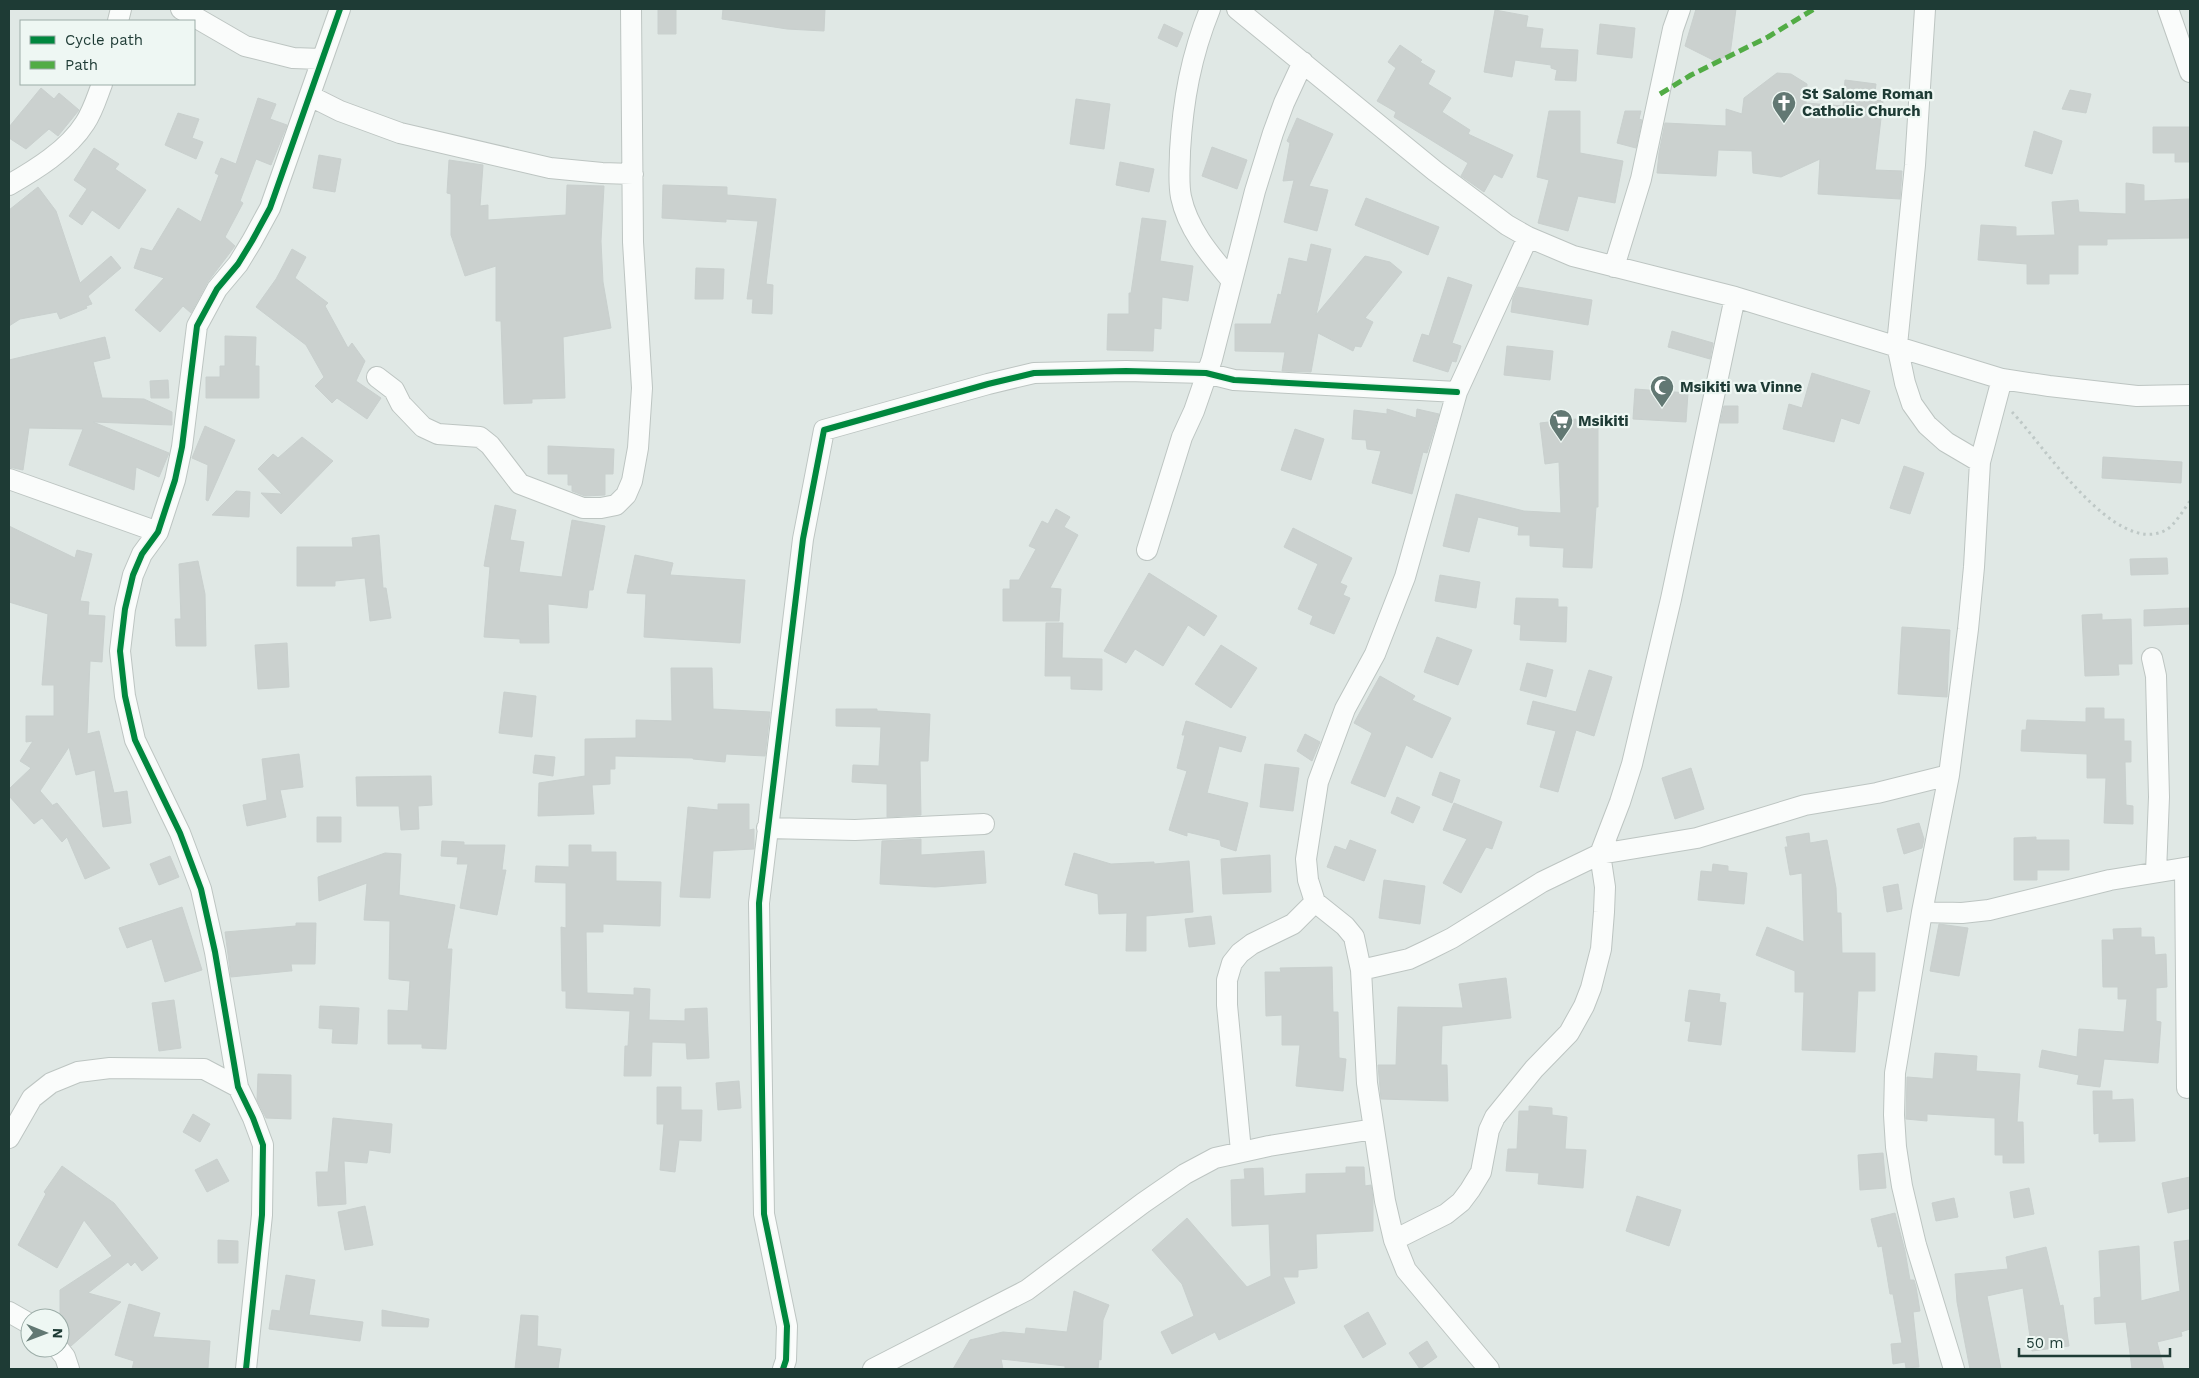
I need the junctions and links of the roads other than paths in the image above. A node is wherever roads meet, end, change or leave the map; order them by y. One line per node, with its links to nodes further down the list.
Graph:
1 (181, 9): 9 (street)
2 (340, 9): 9 (street)
3 (630, 9): 14 (street)
4 (1210, 9): 18 (street)
5 (1238, 9): 10 (street)
6 (1680, 9): 17 (street)
7 (1925, 9): 20 (street)
8 (2168, 9): 11 (street)
9 (321, 59): 13 (street)
10 (1303, 62): 16 (street); 18 (street)
11 (2190, 72)
12 (102, 85): 15 (street)
13 (310, 96): 14 (street); 28 (street)
14 (633, 174): 22 (street)
15 (9, 185)
16 (1528, 237): 17 (street); 24 (street)
17 (1614, 267): 19 (street)
18 (1232, 282): 21 (street)
19 (1735, 297): 20 (street); 34 (street)
20 (1897, 346): 23 (street); 26 (street)
21 (1206, 373): 24 (street); 29 (street); 33 (street)
22 (377, 377)
23 (1999, 388): 25 (street); 26 (street)
24 (1457, 392): 37 (street)
25 (2190, 395)
26 (1980, 462): 31 (street)
27 (9, 479): 28 (street)
28 (158, 532): 40 (street)
29 (1147, 550)
30 (2152, 658): 36 (street)
31 (1949, 775): 34 (street); 38 (street)
32 (984, 824): 33 (street)
33 (767, 828): 49 (street)
34 (1600, 854): 39 (street); 45 (street)
35 (2188, 868): 36 (street); 41 (street)
36 (2156, 872): 38 (street)
37 (1315, 902): 39 (street); 44 (street)
38 (1922, 912): 52 (street)
39 (1361, 970): 42 (street)
40 (238, 1087): 43 (street); 48 (street)
41 (2187, 1088)
42 (1374, 1129): 44 (street); 45 (street)
43 (10, 1131)
44 (1241, 1151): 50 (street)
45 (1394, 1240): 51 (street)
46 (9, 1312): 47 (street)
47 (20, 1318)
48 (246, 1369)
49 (783, 1369)
50 (873, 1369)
51 (1489, 1369)
52 (1954, 1369)

